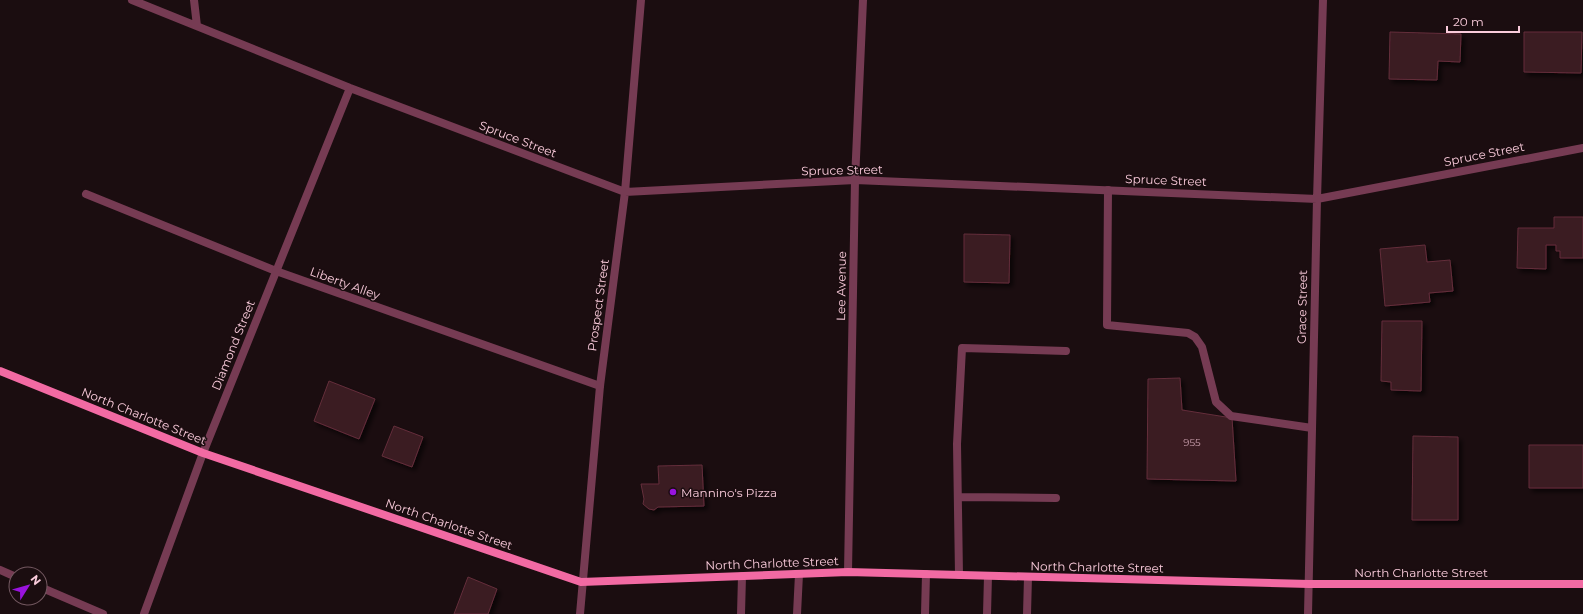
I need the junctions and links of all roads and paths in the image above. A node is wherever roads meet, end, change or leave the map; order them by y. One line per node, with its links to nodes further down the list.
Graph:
1 (132, 0): 6 (street, Spruce Street)
2 (194, 0): 6 (street)
3 (641, 0): 11 (street, Prospect Street)
4 (863, 0): 9 (street, Lee Avenue)
5 (1323, 0): 13 (street, Grace Street)
6 (196, 26): 7 (street, Spruce Street)
7 (350, 88): 11 (street, Spruce Street); 14 (street, Diamond Street)
8 (1583, 148): 13 (street, Spruce Street)
9 (855, 180): 10 (street, Spruce Street); 11 (street, Spruce Street); 22 (street, Lee Avenue)
10 (1108, 190): 13 (street, Spruce Street); 18 (street)
11 (625, 192): 17 (street, Prospect Street)
12 (86, 194): 14 (street, Liberty Alley)
13 (1316, 199): 18 (street, Grace Street)
14 (276, 271): 17 (street, Liberty Alley); 19 (street, Diamond Street)
15 (1066, 351): 20 (street)
16 (0, 371): 19 (main road, North Charlotte Street)
17 (600, 386): 29 (street, Prospect Street)
18 (1312, 428): 30 (street, Grace Street)
19 (202, 453): 29 (main road, North Charlotte Street); 34 (street, Diamond Street)
20 (958, 497): 21 (street); 25 (street)
21 (1056, 498)
22 (848, 572): 23 (main road, North Charlotte Street); 24 (main road, North Charlotte Street)
23 (800, 574): 26 (main road, North Charlotte Street); 37 (street)
24 (926, 574): 25 (main road, North Charlotte Street); 38 (street)
25 (959, 575): 27 (main road, North Charlotte Street)
26 (742, 576): 29 (main road, North Charlotte Street); 36 (street)
27 (988, 576): 28 (main road, North Charlotte Street); 39 (street)
28 (1028, 577): 30 (main road, North Charlotte Street); 40 (street)
29 (582, 582): 35 (street, Prospect Street)
30 (1309, 584): 31 (main road, North Charlotte Street); 41 (street, Grace Street)
31 (1583, 584)
32 (48, 590): 33 (street)
33 (103, 614)
34 (144, 614)
35 (580, 614)
36 (741, 614)
37 (797, 614)
38 (925, 614)
39 (988, 614)
40 (1027, 614)
41 (1308, 614)

